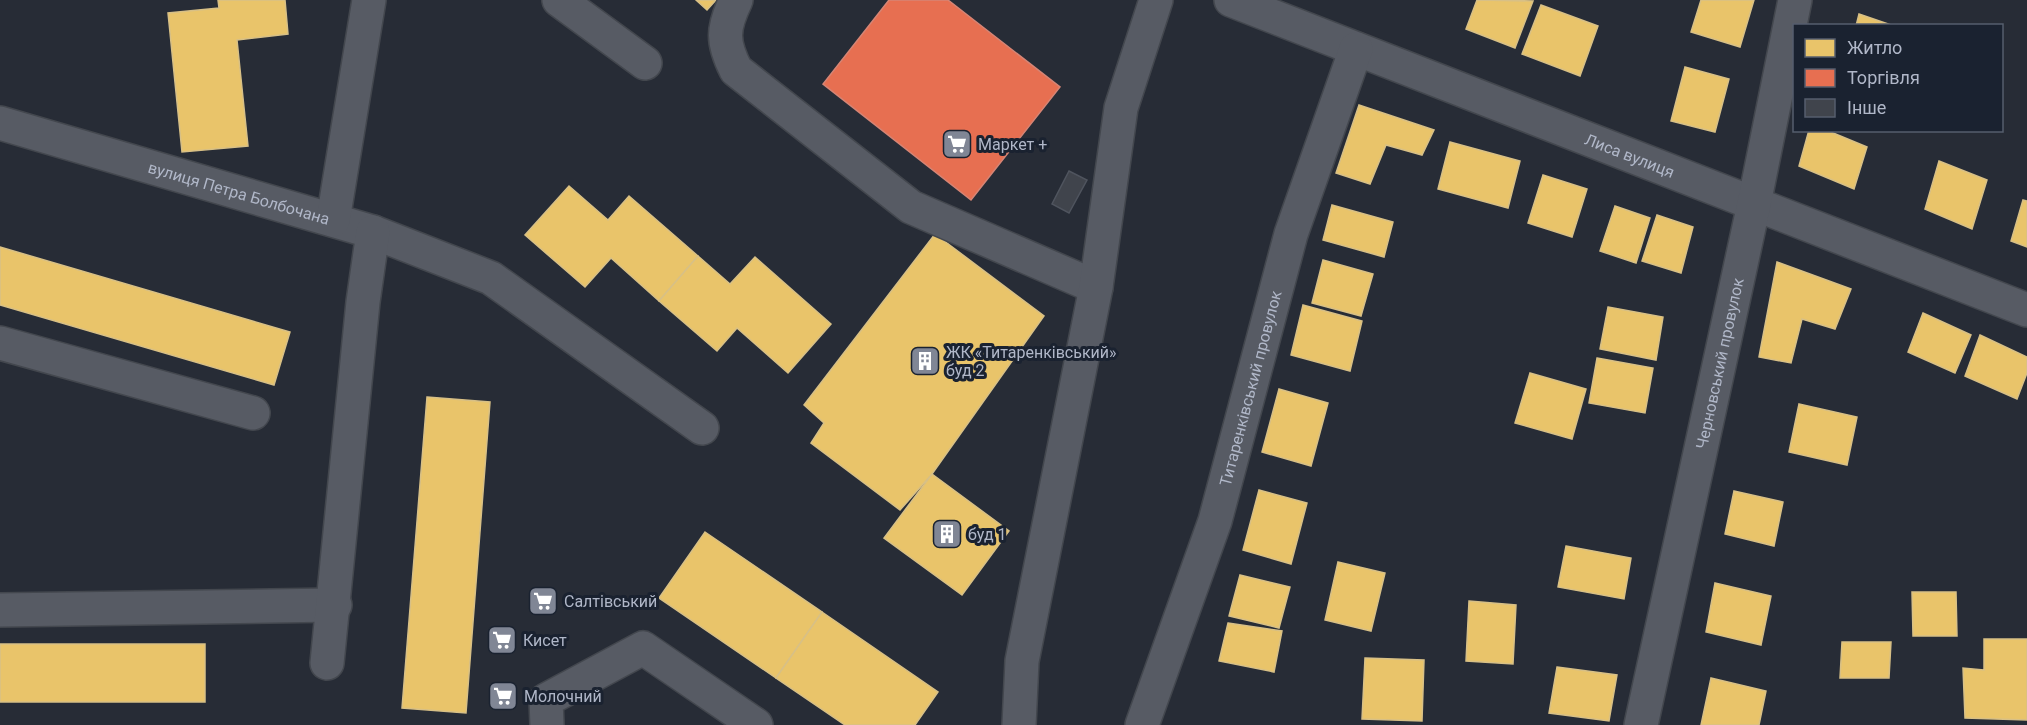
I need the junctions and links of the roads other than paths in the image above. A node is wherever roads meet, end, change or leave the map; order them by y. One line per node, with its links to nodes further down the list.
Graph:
1 (369, 0): 11 (street, вулиця Петра Болбочана)
2 (559, 0): 8 (street)
3 (736, 0): 13 (street)
4 (1156, 0): 13 (street)
5 (1231, 0): 7 (street, Лиса вулиця)
6 (1795, 0): 10 (street, Черновський провулок)
7 (1356, 49): 10 (street, Лиса вулиця); 24 (street, Титаренківський провулок)
8 (645, 63)
9 (0, 123): 11 (street, вулиця Петра Болбочана)
10 (1754, 204): 14 (street, Лиса вулиця); 25 (street, Черновський провулок)
11 (333, 220): 12 (street)
12 (373, 232): 17 (street); 18 (street)
13 (1096, 287): 23 (street)
14 (2027, 310)
15 (0, 343): 16 (street)
16 (253, 413)
17 (702, 428)
18 (335, 605): 19 (street); 20 (street)
19 (0, 610)
20 (327, 663)
21 (547, 725): 22 (street)
22 (756, 725)
23 (1019, 725)
24 (1142, 725)
25 (1641, 725)

